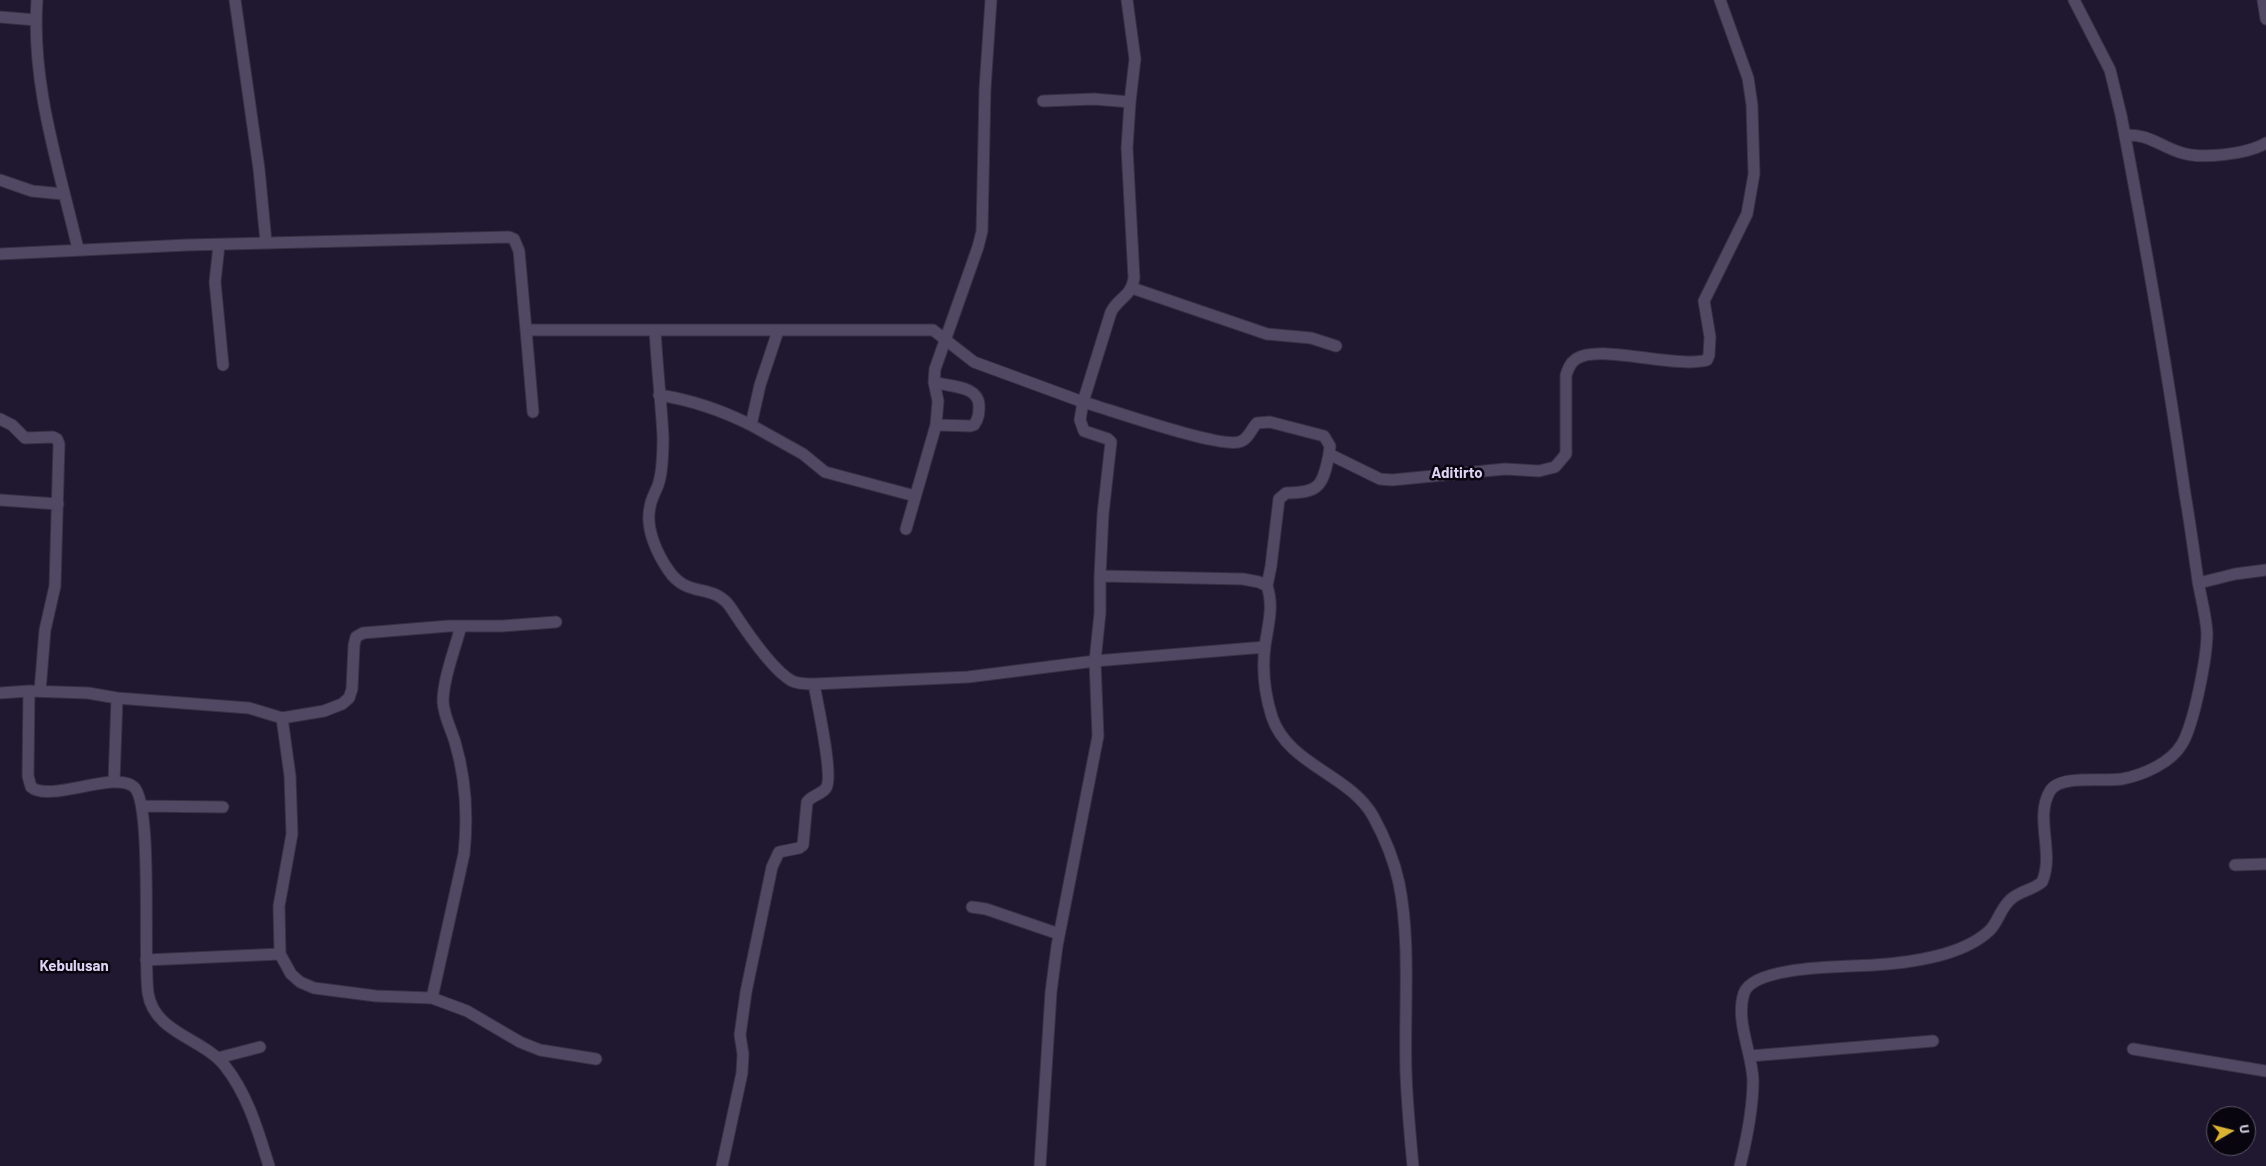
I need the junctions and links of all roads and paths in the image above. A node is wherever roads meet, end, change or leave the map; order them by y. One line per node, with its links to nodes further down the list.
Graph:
1 (37, 0): 10 (street)
2 (235, 0): 17 (street)
3 (991, 0): 25 (street)
4 (1127, 0): 12 (street)
5 (1720, 0): 35 (street)
6 (2074, 0): 13 (street)
7 (2262, 0): 9 (street)
8 (0, 17): 10 (street)
9 (2266, 19)
10 (36, 20): 16 (street)
11 (1044, 101): 12 (street)
12 (1130, 102): 21 (street)
13 (2125, 135): 14 (street); 42 (street)
14 (2266, 143)
15 (0, 180): 16 (street)
16 (63, 194): 19 (street)
17 (266, 242): 18 (street); 22 (street)
18 (219, 245): 19 (street); 27 (street)
19 (78, 249): 20 (street)
20 (0, 254)
21 (1132, 288): 26 (street); 30 (street)
22 (526, 330): 23 (street); 31 (street)
23 (655, 330): 24 (street); 29 (street)
24 (778, 331): 25 (street); 33 (street)
25 (944, 338): 28 (street); 30 (street)
26 (1336, 346)
27 (222, 364)
28 (934, 382): 34 (street); 34 (street)
29 (658, 395): 33 (street); 48 (street)
30 (1083, 402): 35 (street); 41 (street)
31 (533, 412)
32 (0, 419): 38 (street)
33 (752, 425): 36 (street)
34 (936, 425): 36 (street)
35 (1329, 454): 43 (street)
36 (914, 496): 39 (street)
37 (0, 500): 38 (street)
38 (58, 504): 49 (street)
39 (906, 529)
40 (2266, 570): 42 (street)
41 (1100, 576): 43 (street); 47 (street)
42 (2199, 583): 66 (street)
43 (1267, 586): 46 (street)
44 (556, 622): 45 (street)
45 (461, 626): 52 (street); 62 (street)
46 (1264, 647): 47 (street); 73 (street)
47 (1095, 661): 48 (street); 59 (street)
48 (814, 684): 71 (street)
49 (34, 691): 50 (street); 51 (street); 53 (street)
50 (0, 693)
51 (117, 698): 52 (street); 53 (street)
52 (282, 718): 60 (street)
53 (114, 782): 54 (street)
54 (142, 806): 55 (street); 61 (street)
55 (223, 807)
56 (2266, 864): 57 (street)
57 (2235, 865)
58 (972, 907): 59 (street)
59 (1059, 934): 72 (street)
60 (280, 954): 61 (street); 62 (street)
61 (146, 960): 67 (street)
62 (432, 998): 68 (street)
63 (1933, 1041): 66 (street)
64 (260, 1047): 67 (street)
65 (2134, 1049): 69 (street)
66 (1750, 1056): 74 (street)
67 (218, 1058): 70 (street)
68 (596, 1059)
69 (2266, 1070)
70 (269, 1166)
71 (722, 1166)
72 (1040, 1166)
73 (1413, 1166)
74 (1740, 1166)

